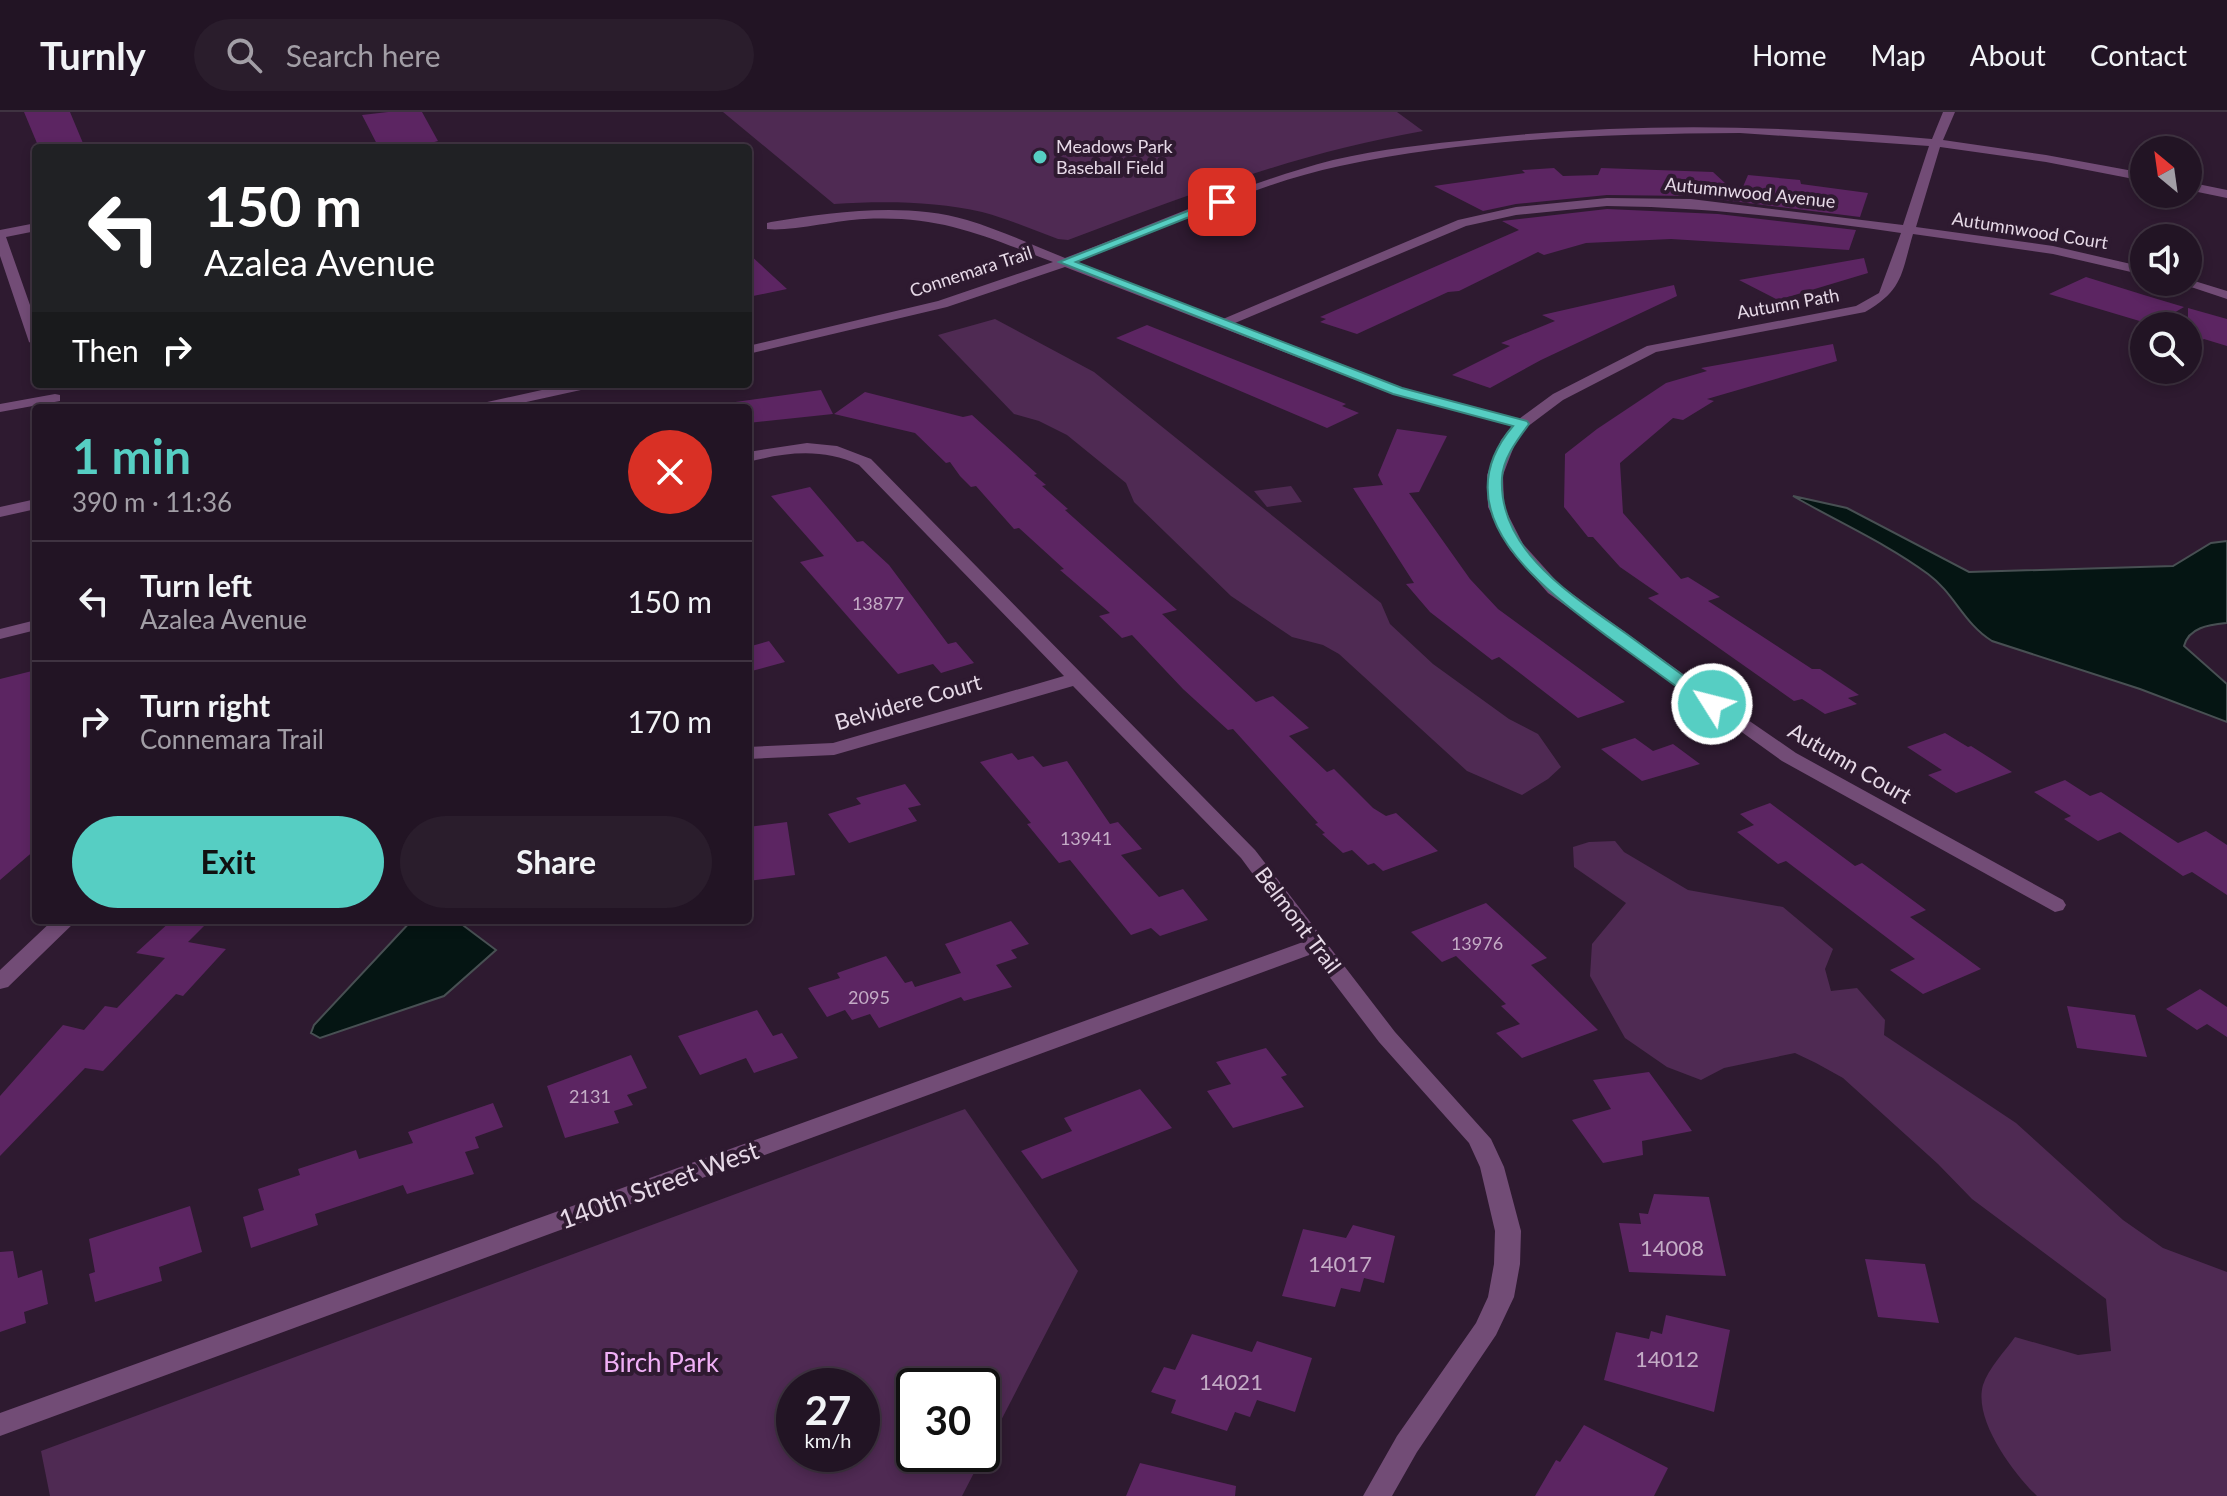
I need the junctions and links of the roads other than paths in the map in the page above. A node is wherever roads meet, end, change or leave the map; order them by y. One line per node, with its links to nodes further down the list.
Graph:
1 (1949, 112): 2 (street, Autumn Path)
2 (1939, 140): 3 (street, Connemara Trail); 8 (street, Autumn Path); 10 (street, Connemara Trail)
3 (2130, 174)
4 (2202, 189): 5 (street)
5 (2227, 194)
6 (771, 226): 10 (street)
7 (32, 228): 9 (street)
8 (1909, 230): 11 (street, Autumnwood Court); 14 (street, Autumnwood Avenue); 21 (street, Autumn Path)
9 (0, 235): 15 (street)
10 (1065, 262): 14 (street); 16 (street, Connemara Trail)
11 (2130, 268)
12 (2202, 288): 13 (street)
13 (2227, 295)
14 (1224, 323): 21 (street)
15 (32, 330)
16 (752, 349)
17 (571, 388): 19 (street)
18 (54, 397): 20 (street)
19 (497, 404)
20 (0, 408)
21 (1522, 424): 29 (street, Autumn Court)
22 (752, 456): 27 (street, Belmont Trail)
23 (32, 505): 24 (street)
24 (0, 512)
25 (32, 626): 26 (street)
26 (0, 634)
27 (1079, 678): 28 (street, Belvidere Court); 31 (street, Belmont Trail)
28 (752, 753)
29 (2055, 905)
30 (62, 924): 32 (street)
31 (1318, 944): 33 (street, 140th Street West); 34 (street, Belmont Trail)
32 (0, 982)
33 (0, 1425)
34 (1377, 1496)

